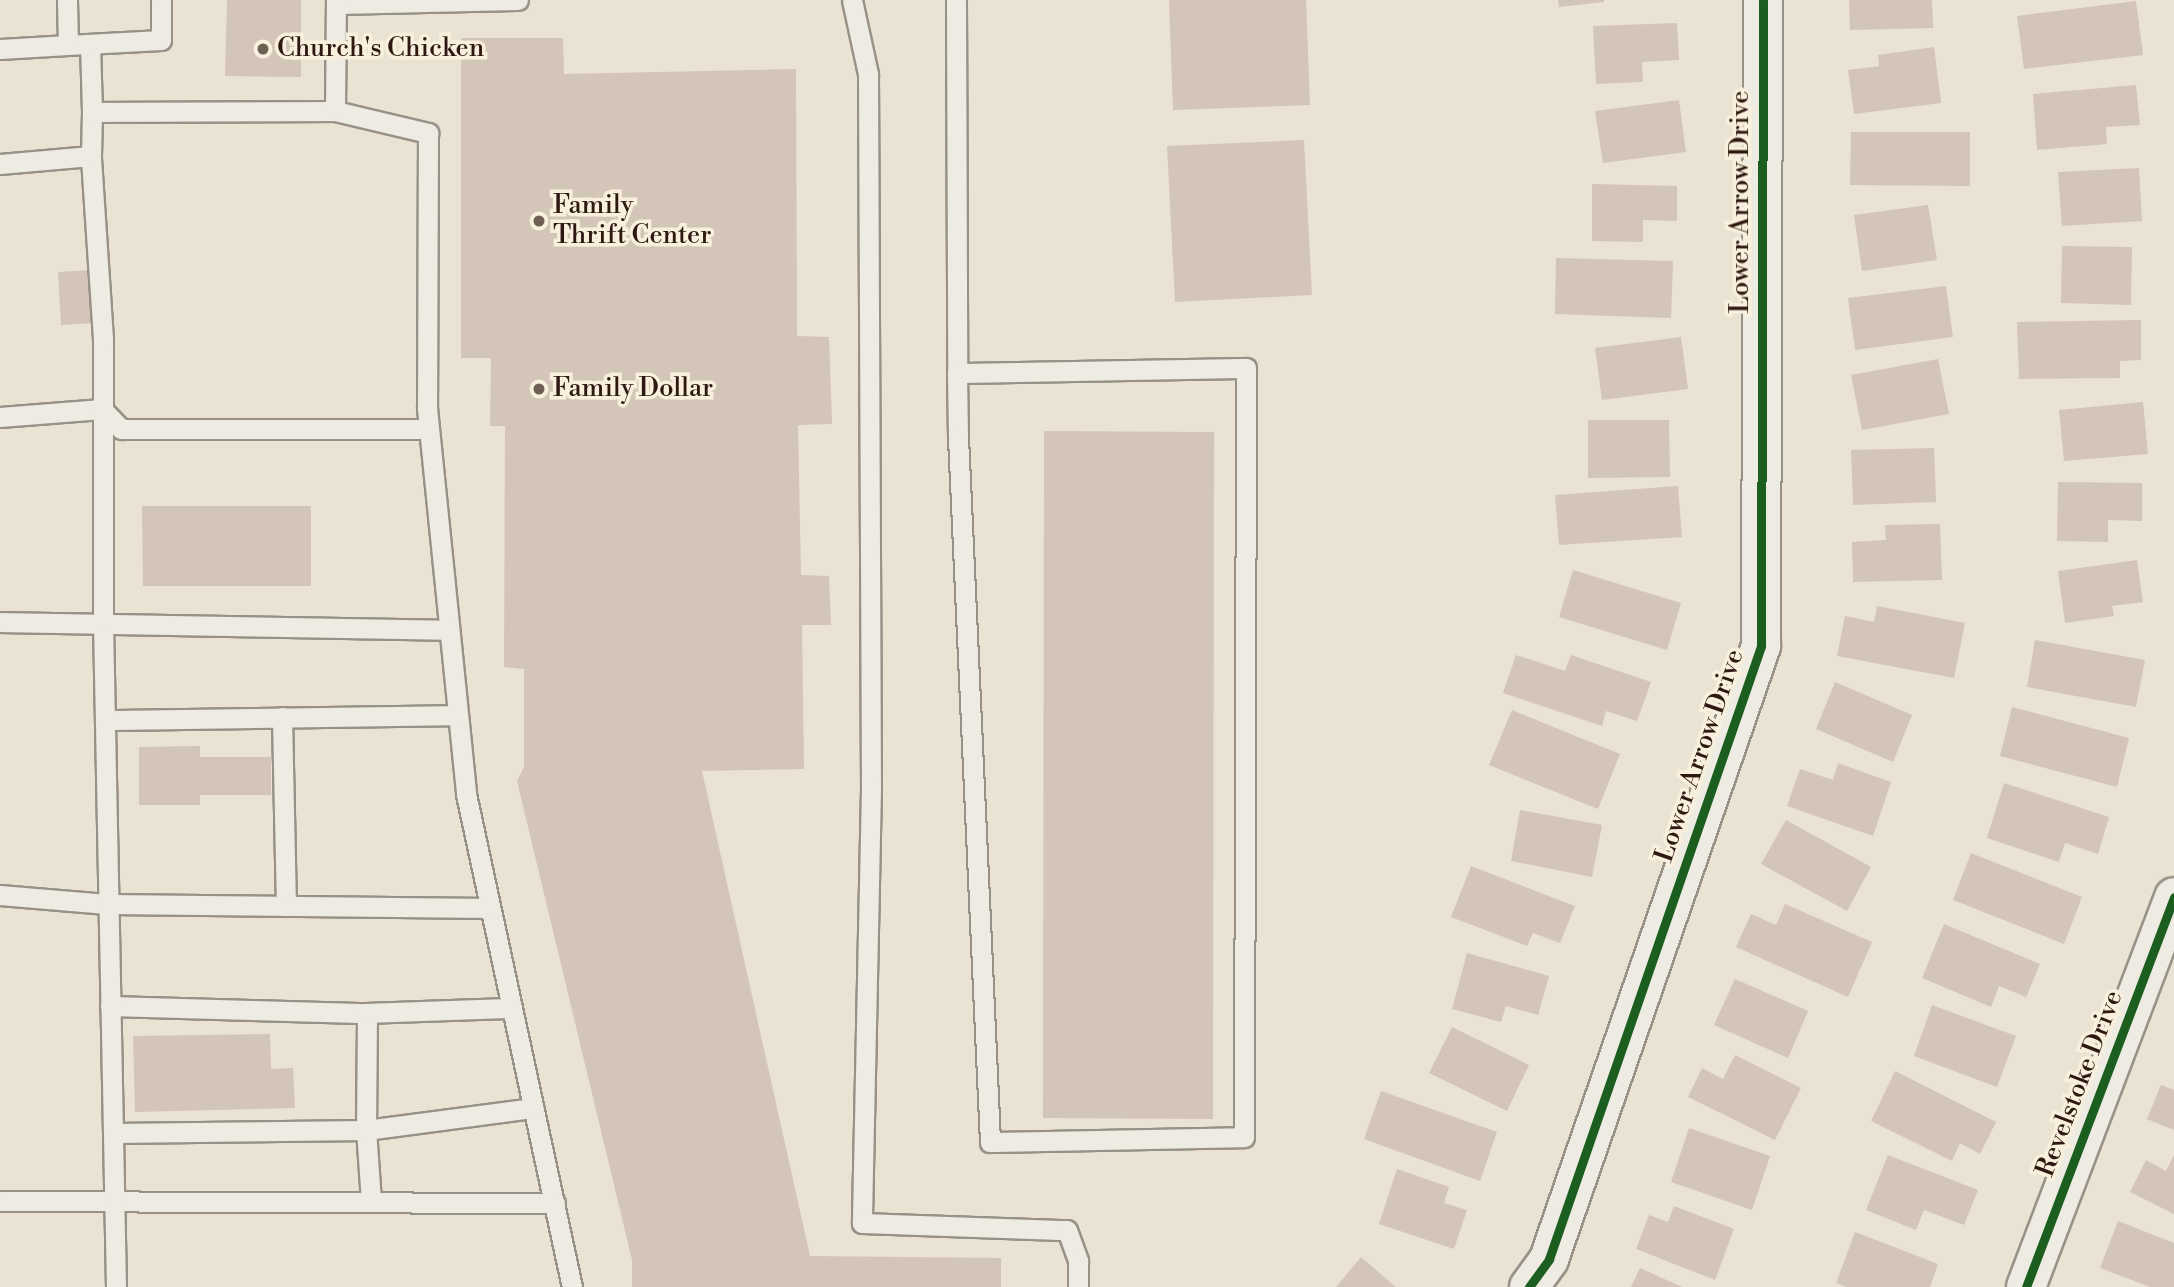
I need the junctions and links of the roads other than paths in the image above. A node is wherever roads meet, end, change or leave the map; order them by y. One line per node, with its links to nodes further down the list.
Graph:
1 (66, 0): 9 (lane)
2 (161, 0): 8 (lane)
3 (518, 0): 7 (lane)
4 (852, 0): 42 (lane)
5 (956, 0): 15 (lane)
6 (1763, 0): 43 (street, Lower Arrow Drive)
7 (337, 2): 11 (lane)
8 (90, 44): 9 (lane); 12 (lane)
9 (68, 45): 10 (lane)
10 (0, 49)
11 (335, 111): 12 (lane); 18 (lane)
12 (92, 112): 13 (lane)
13 (91, 156): 14 (lane); 16 (lane)
14 (0, 164)
15 (957, 373): 15 (lane)
16 (102, 409): 17 (lane); 18 (lane); 20 (lane)
17 (0, 416)
18 (429, 429): 21 (lane)
19 (0, 622): 20 (lane)
20 (103, 623): 21 (lane); 24 (lane)
21 (449, 630): 22 (lane)
22 (457, 715): 23 (lane); 29 (lane)
23 (282, 717): 24 (lane); 28 (lane)
24 (106, 720): 27 (lane)
25 (0, 895): 27 (lane)
26 (2174, 897): 44 (street, Revelstoke Drive)
27 (107, 904): 28 (lane); 30 (lane)
28 (286, 906): 29 (lane)
29 (490, 908): 31 (lane)
30 (110, 1006): 32 (lane); 35 (lane)
31 (512, 1008): 32 (lane); 33 (lane)
32 (367, 1013): 34 (lane)
33 (534, 1108): 34 (lane); 38 (lane)
34 (366, 1130): 35 (lane); 37 (lane)
35 (113, 1133): 39 (lane)
36 (0, 1201): 39 (lane)
37 (371, 1201): 38 (lane); 39 (lane)
38 (555, 1203): 41 (lane)
39 (115, 1204): 40 (lane)
40 (116, 1287)
41 (572, 1287)
42 (1078, 1287)
43 (1529, 1287)
44 (2026, 1287)

